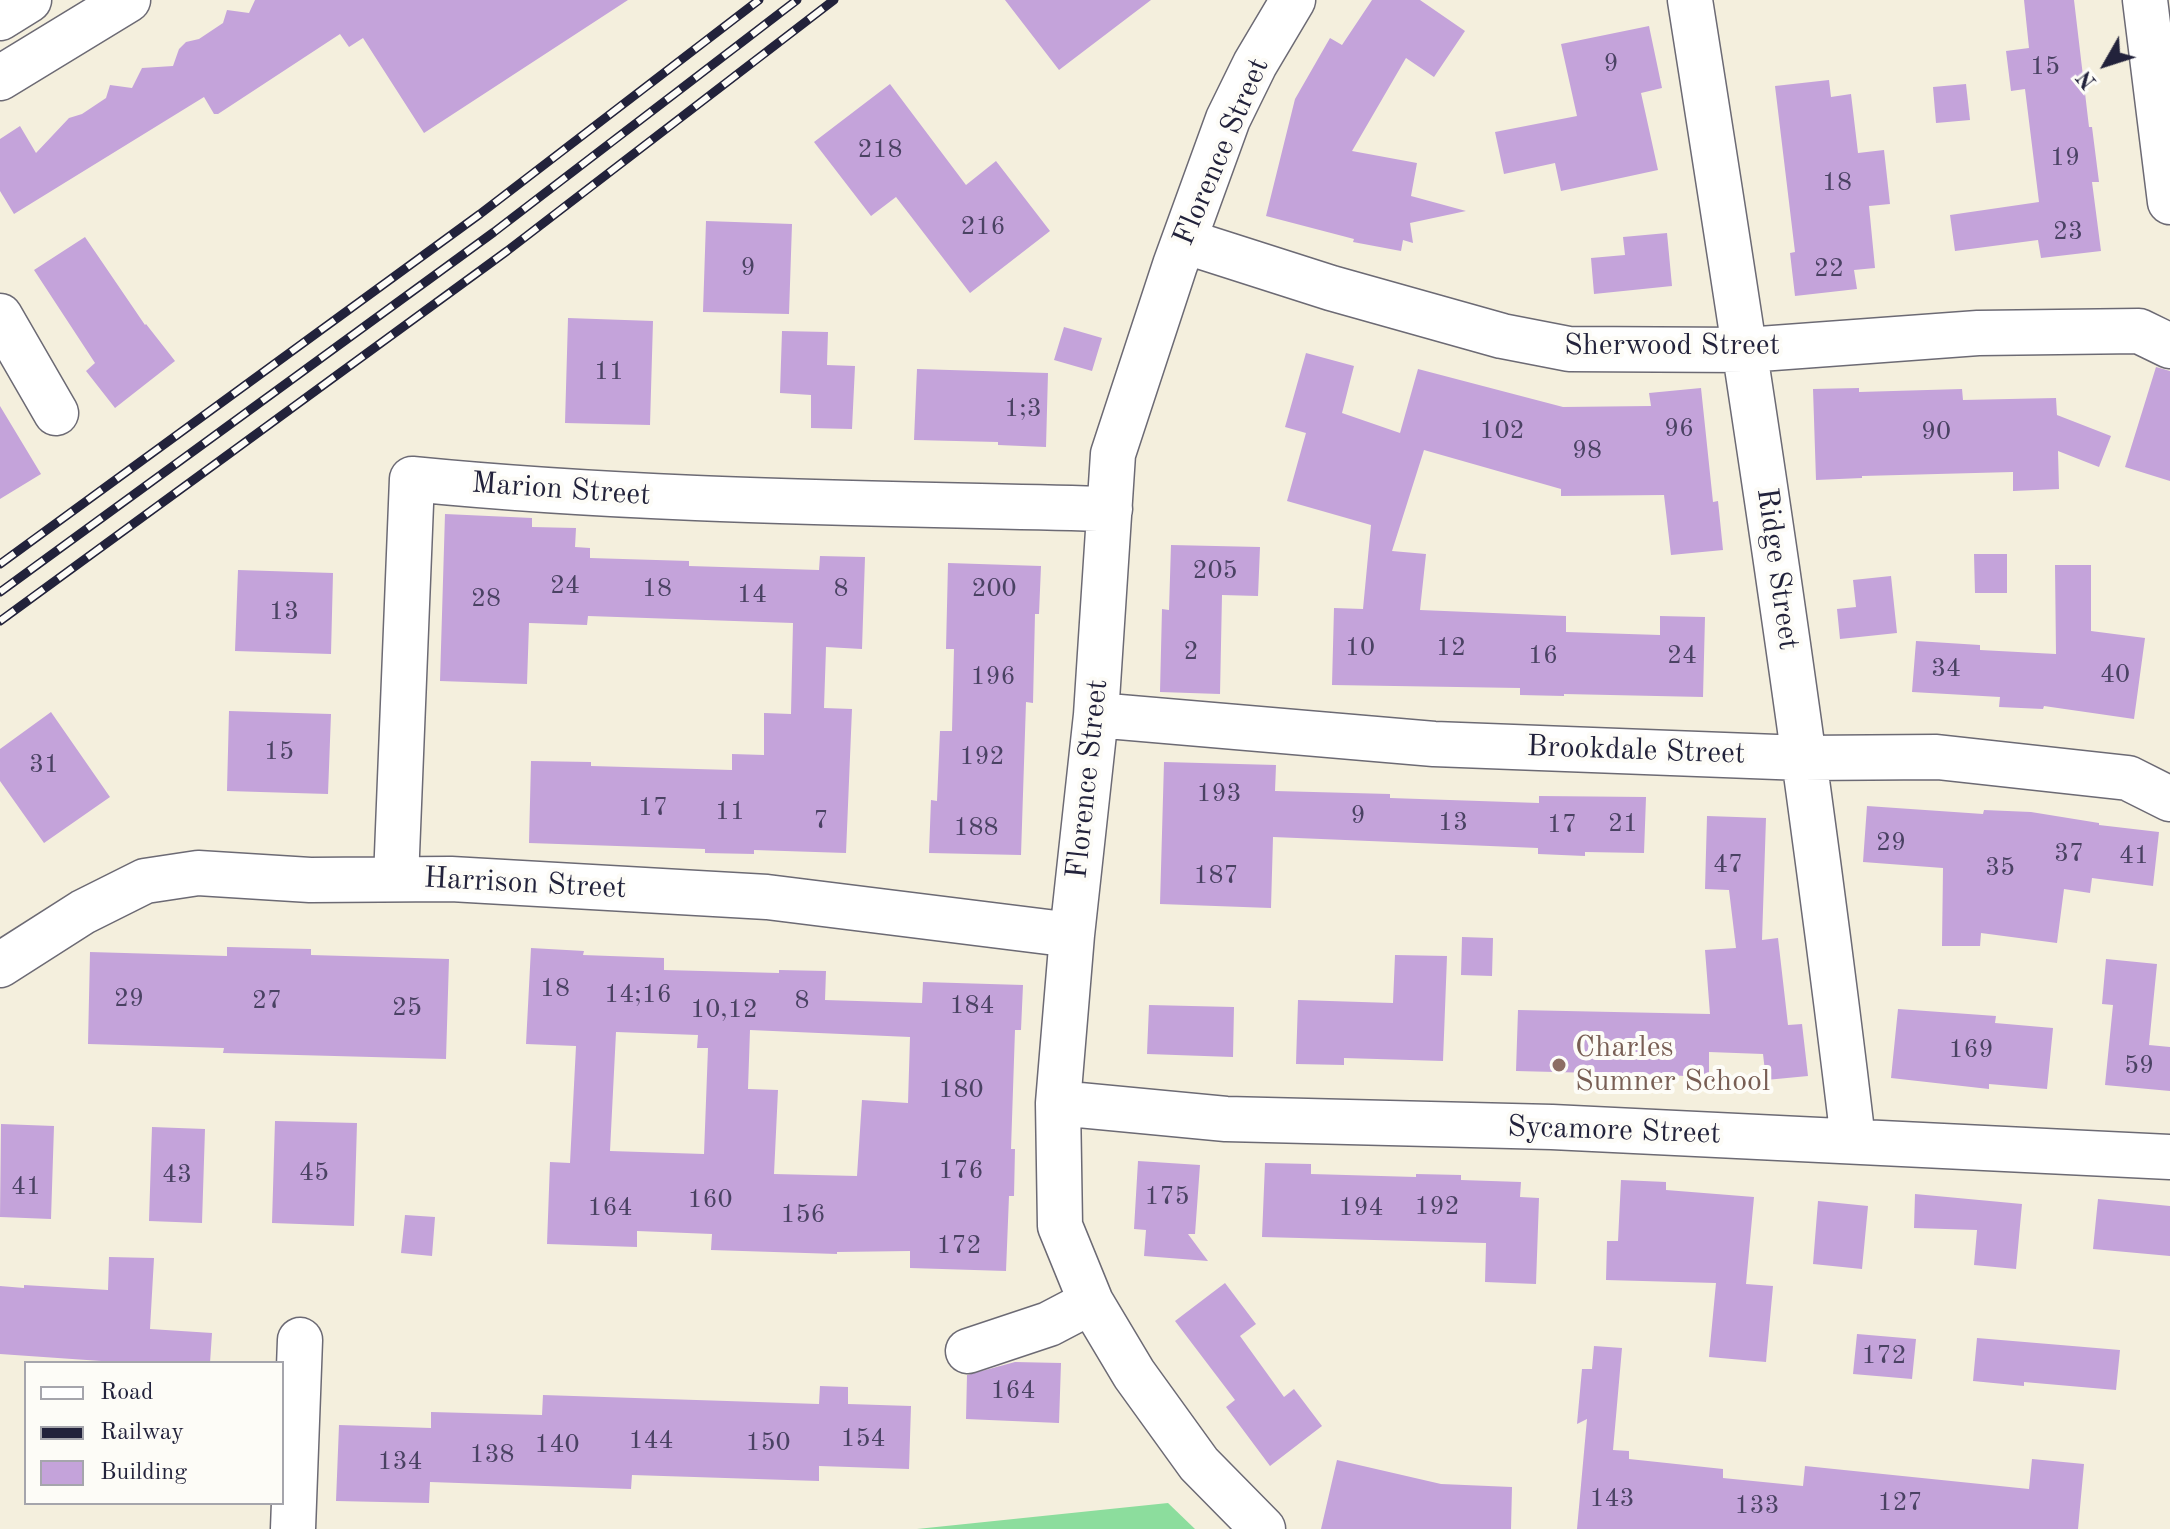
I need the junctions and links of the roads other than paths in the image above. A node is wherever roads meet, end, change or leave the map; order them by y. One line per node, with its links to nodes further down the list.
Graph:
1 (29, 0): 6 (street)
2 (128, 0): 7 (street)
3 (1293, 0): 9 (street, Florence Street)
4 (1690, 0): 12 (street, Ridge Street)
5 (2145, 0): 8 (street)
6 (0, 18)
7 (0, 78)
8 (2170, 202)
9 (1184, 241): 12 (street, Sherwood Street); 14 (street, Florence Street)
10 (0, 316): 13 (street)
11 (2170, 346): 12 (street, Sherwood Street)
12 (1746, 350): 16 (street, Ridge Street)
13 (56, 413)
14 (1110, 509): 15 (street, Florence Street); 18 (street, Marion Street)
15 (1096, 715): 16 (street, Brookdale Street); 19 (street, Florence Street)
16 (1803, 758): 17 (street, Brookdale Street); 22 (street, Ridge Street)
17 (2170, 799)
18 (396, 879): 19 (street, Harrison Street); 20 (street, Harrison Street)
19 (1072, 935): 21 (street, Florence Street)
20 (0, 965)
21 (1058, 1103): 22 (street, Sycamore Street); 24 (street, Florence Street)
22 (1853, 1140): 23 (street, Sycamore Street)
23 (2170, 1157)
24 (1091, 1302): 26 (street); 28 (street, Florence Street)
25 (300, 1340): 27 (street)
26 (968, 1351)
27 (293, 1529)
28 (1263, 1529)

